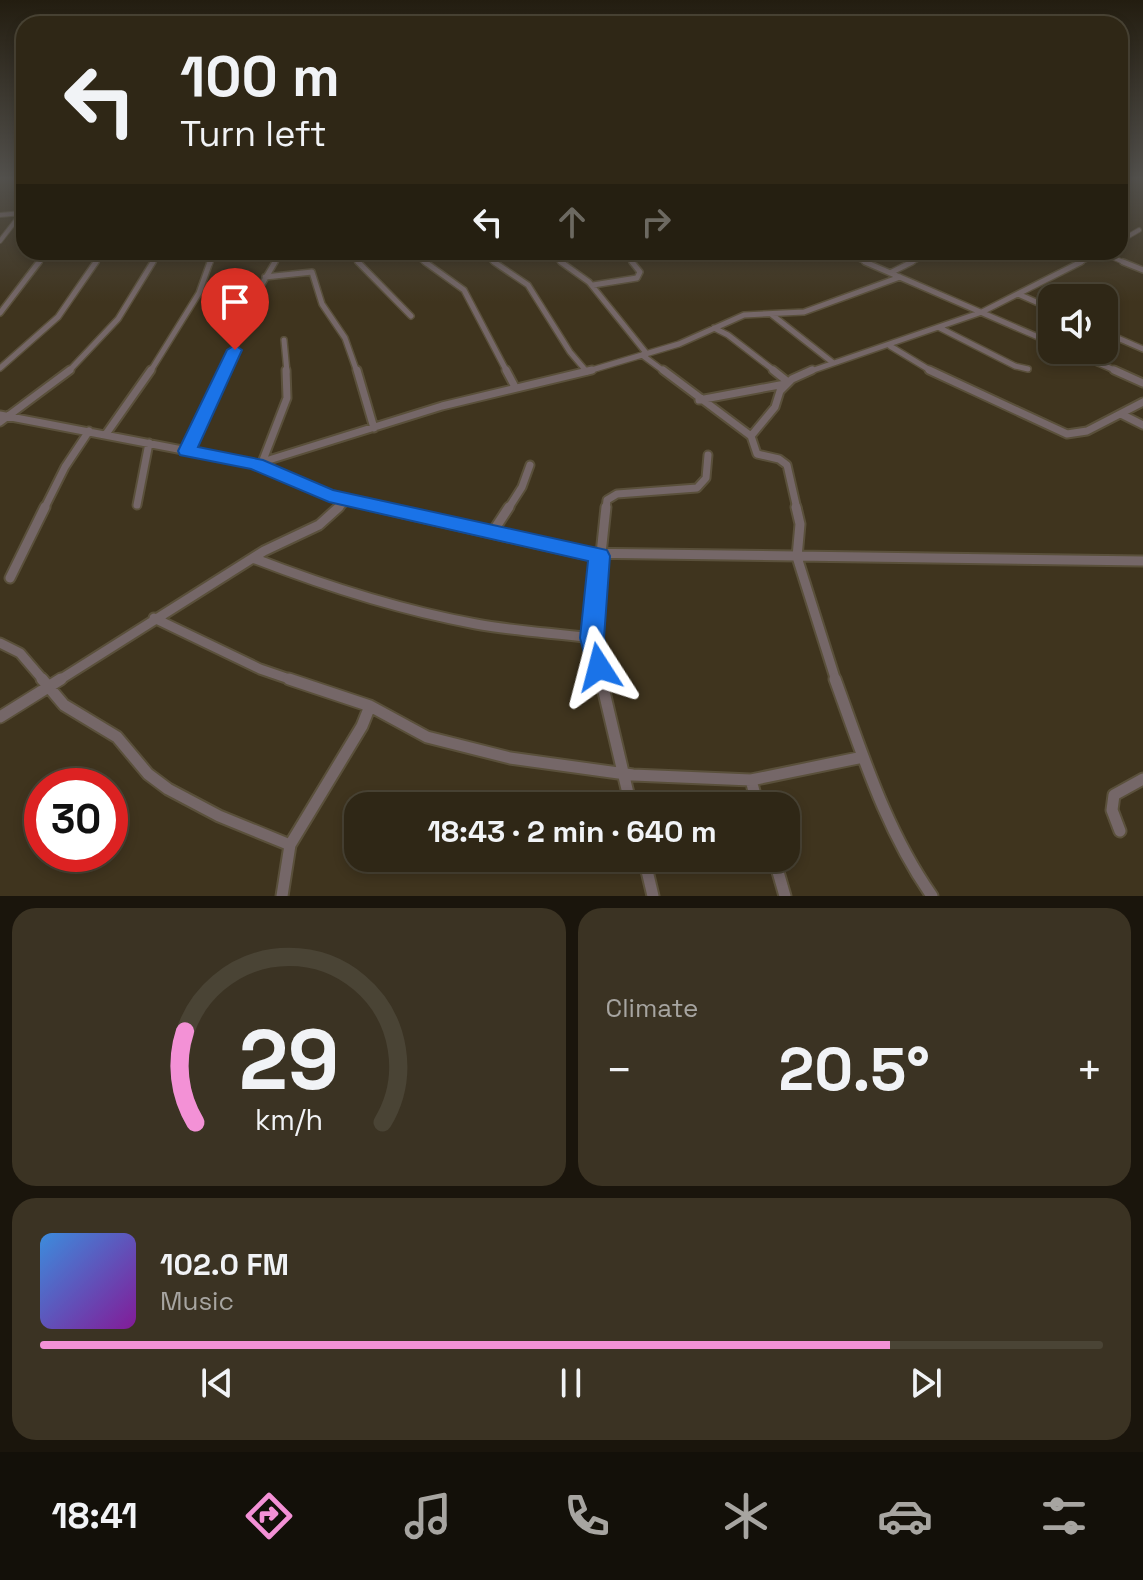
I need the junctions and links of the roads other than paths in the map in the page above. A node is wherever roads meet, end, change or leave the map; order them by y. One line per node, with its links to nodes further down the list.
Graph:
1 (16, 221): 4 (street)
2 (1139, 230): 3 (street)
3 (1128, 236)
4 (0, 241)
5 (41, 260): 27 (street)
6 (97, 260): 40 (street)
7 (154, 260): 49 (street)
8 (211, 260): 53 (street)
9 (275, 260): 21 (street)
10 (357, 260): 29 (street)
11 (422, 260): 45 (street)
12 (490, 260): 42 (street)
13 (558, 260): 23 (street)
14 (861, 260): 20 (street)
15 (916, 260): 20 (street)
16 (1084, 260): 24 (street)
17 (1119, 260): 19 (street)
18 (632, 262): 23 (street)
19 (1143, 270)
20 (890, 273): 22 (street)
21 (265, 277): 51 (street); 56 (street)
22 (900, 277): 26 (street); 28 (street)
23 (593, 285): 37 (street)
24 (1018, 294): 25 (street); 26 (street)
25 (1038, 303)
26 (982, 312): 31 (street); 32 (street)
27 (0, 313)
28 (771, 314): 30 (street); 38 (street)
29 (411, 316)
30 (714, 328): 37 (street); 43 (street)
31 (939, 328): 35 (street); 41 (street)
32 (1038, 337)
33 (1118, 338): 36 (street)
34 (284, 340): 58 (street)
35 (890, 346): 38 (street); 48 (street)
36 (1143, 349)
37 (644, 355): 42 (street); 46 (street)
38 (832, 362): 43 (street)
39 (1100, 364): 44 (street)
40 (0, 368)
41 (1028, 369)
42 (587, 372): 45 (street)
43 (786, 383): 46 (street); 54 (street)
44 (1143, 383)
45 (515, 387): 51 (street)
46 (699, 400): 54 (street)
47 (1143, 402): 48 (street)
48 (1121, 414): 50 (street)
49 (2, 418): 52 (street)
50 (1143, 425)
51 (374, 428): 58 (street)
52 (89, 431): 53 (street); 67 (street)
53 (106, 434): 55 (street)
54 (751, 436): 64 (street)
55 (149, 443): 56 (street); 61 (street)
56 (187, 451): 58 (street)
57 (708, 455): 63 (street)
58 (259, 462): 60 (street)
59 (530, 465): 62 (street)
60 (347, 500): 62 (street); 65 (street)
61 (137, 505)
62 (492, 533): 63 (street)
63 (599, 556): 64 (street); 69 (street)
64 (797, 557): 66 (street); 74 (street)
65 (253, 558): 68 (street); 69 (street)
66 (1143, 561)
67 (10, 578)
68 (154, 618): 71 (street); 72 (street)
69 (592, 638): 75 (street)
70 (0, 643): 71 (street)
71 (48, 686): 73 (street); 81 (street)
72 (370, 706): 75 (street); 81 (street)
73 (0, 717)
74 (863, 757): 77 (street); 87 (street)
75 (623, 772): 77 (street); 78 (street)
76 (1143, 779): 80 (street)
77 (751, 780): 79 (street)
78 (628, 792)
79 (754, 792)
80 (1120, 831)
81 (290, 845): 84 (street)
82 (647, 872): 85 (street)
83 (778, 872): 86 (street)
84 (282, 896)
85 (653, 896)
86 (785, 896)
87 (932, 896)

